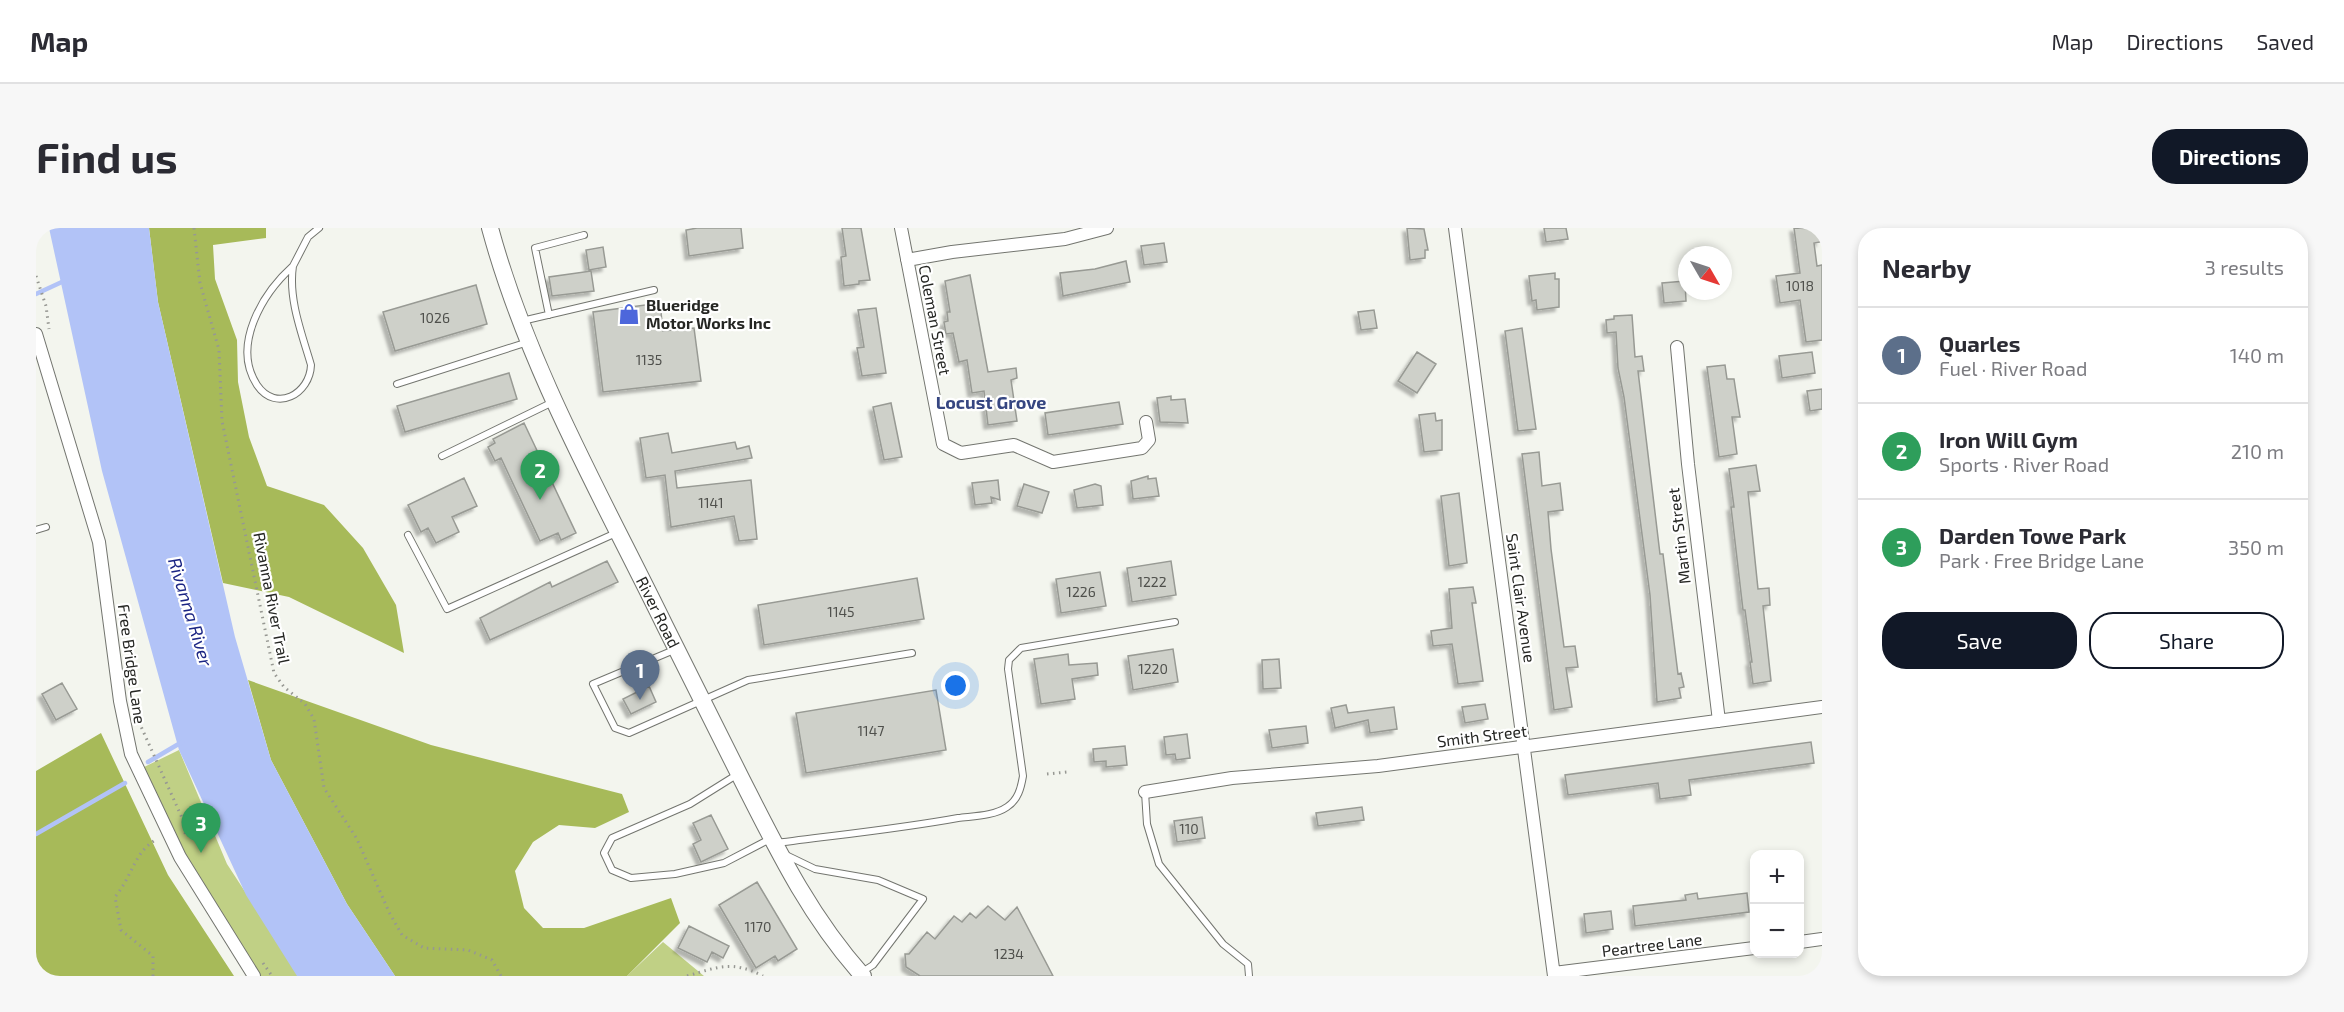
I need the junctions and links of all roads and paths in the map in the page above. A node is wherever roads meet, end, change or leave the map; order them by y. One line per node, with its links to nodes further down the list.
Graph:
1 (194, 228): 48 (path, Rivanna River Trail)
2 (319, 228): 9 (lane)
3 (490, 228): 14 (street, River Road)
4 (901, 228): 8 (street, Coleman Street)
5 (1107, 228): 8 (street)
6 (1455, 228): 33 (street, Saint Clair Avenue)
7 (584, 235): 13 (lane)
8 (907, 260): 20 (street, Coleman Street)
9 (293, 266): 9 (lane)
10 (37, 278): 12 (path)
11 (654, 290): 13 (lane)
12 (46, 306)
13 (549, 315): 14 (lane)
14 (521, 321): 16 (street, River Road)
15 (36, 334): 39 (street, Free Bridge Lane)
16 (529, 342): 18 (lane); 19 (street, River Road)
17 (1677, 347): 31 (street, Martin Street)
18 (397, 384)
19 (555, 401): 21 (lane); 24 (street, River Road)
20 (1146, 422)
21 (442, 456)
22 (46, 527): 23 (lane)
23 (36, 530)
24 (619, 532): 25 (lane); 27 (street, River Road)
25 (408, 535)
26 (1175, 622): 40 (lane)
27 (676, 649): 29 (street, River Road); 29 (lane)
28 (912, 653): 29 (lane)
29 (701, 699): 35 (street, River Road)
30 (1822, 707): 31 (street, Smith Street)
31 (1719, 721): 33 (street, Smith Street)
32 (148, 747): 37 (path)
33 (1526, 748): 38 (street, Smith Street); 44 (street, Saint Clair Avenue)
34 (1067, 772): 36 (path)
35 (739, 773): 40 (street, River Road); 40 (lane)
36 (1047, 774)
37 (162, 778)
38 (1145, 792): 51 (lane)
39 (168, 832): 46 (path); 47 (street, Free Bridge Lane)
40 (774, 844): 45 (street, River Road); 45 (lane)
41 (1822, 939): 42 (street)
42 (1804, 941)
43 (1750, 949): 44 (street, Peartree Lane)
44 (1554, 974)
45 (862, 975)
46 (153, 976)
47 (254, 976)
48 (501, 976)
49 (687, 976): 50 (path)
50 (763, 976)
51 (1250, 976)

